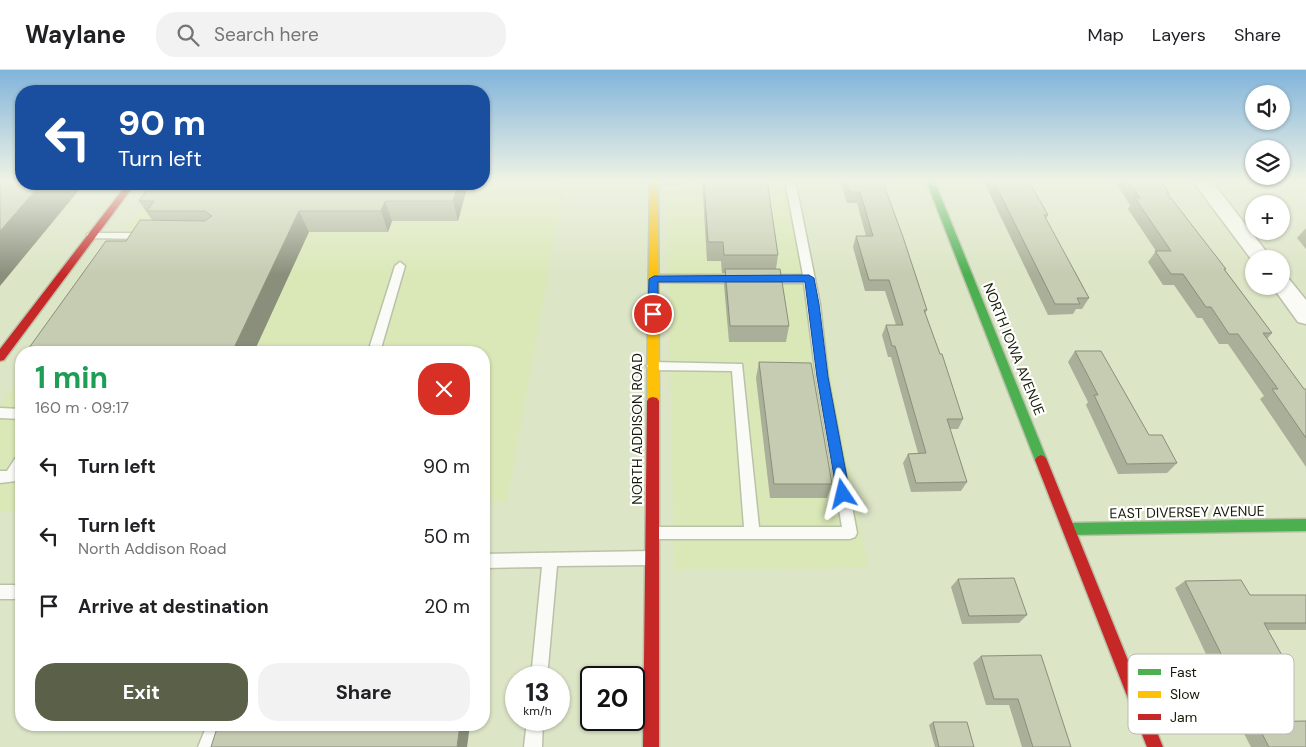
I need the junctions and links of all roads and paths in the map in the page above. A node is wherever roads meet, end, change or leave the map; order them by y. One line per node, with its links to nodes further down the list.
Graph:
1 (110, 212): 6 (street)
2 (654, 212): 11 (street, NORTH ADDISON ROAD)
3 (796, 212): 10 (lane)
4 (943, 212): 20 (street, NORTH IOWA AVENUE)
5 (1225, 212): 8 (street)
6 (91, 236): 7 (lane); 15 (street)
7 (159, 236)
8 (1255, 250)
9 (400, 266): 14 (lane)
10 (809, 278): 11 (lane); 22 (lane)
11 (654, 279): 16 (street, NORTH ADDISON ROAD)
12 (1290, 295): 13 (street)
13 (1306, 316)
14 (376, 346)
15 (0, 357)
16 (652, 366): 21 (street, NORTH ADDISON ROAD); 22 (lane)
17 (0, 414): 18 (lane)
18 (15, 414)
19 (1306, 525): 20 (street, EAST DIVERSEY AVENUE)
20 (1069, 529): 29 (street, NORTH IOWA AVENUE)
21 (653, 533): 22 (lane); 23 (street, NORTH ADDISON ROAD)
22 (752, 533)
23 (652, 558): 24 (lane); 35 (street, NORTH ADDISON ROAD)
24 (550, 560): 25 (lane); 28 (lane)
25 (490, 561)
26 (0, 592): 27 (lane)
27 (15, 592)
28 (540, 666)
29 (1128, 679)
30 (212, 731): 33 (lane)
31 (534, 731): 34 (lane)
32 (1150, 734): 36 (street, NORTH IOWA AVENUE)
33 (207, 747)
34 (533, 747)
35 (651, 747)
36 (1155, 747)

